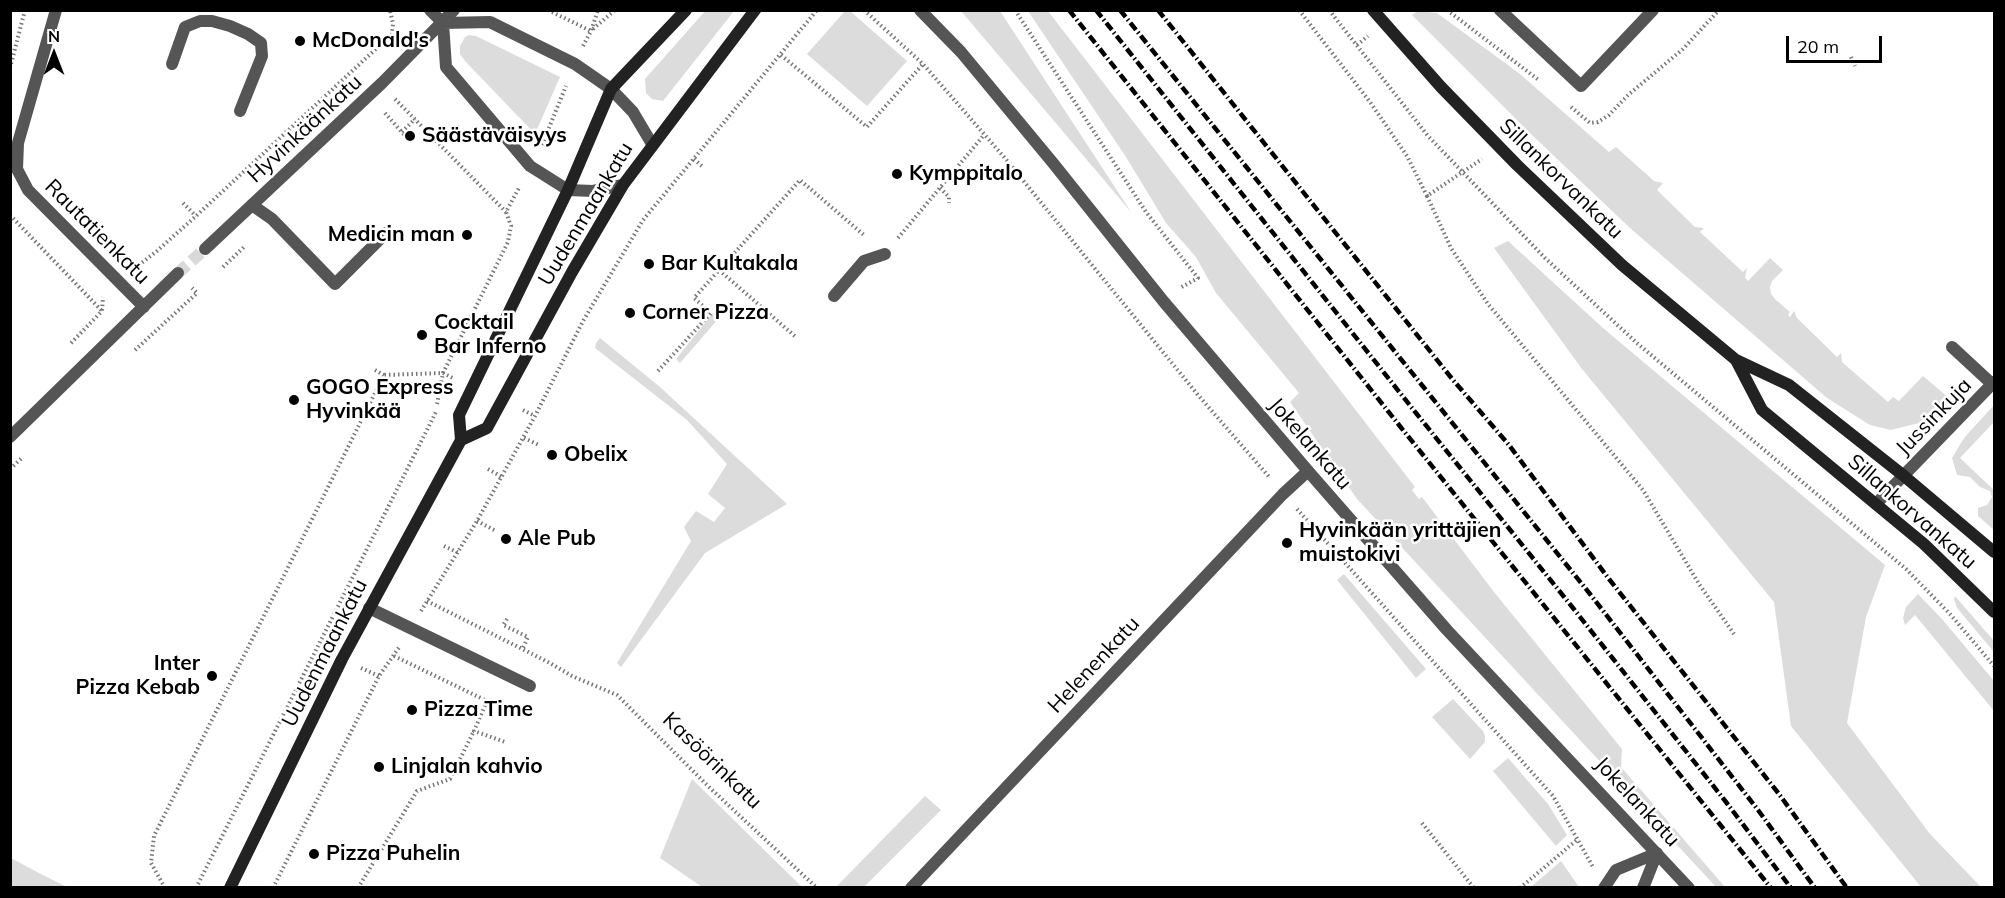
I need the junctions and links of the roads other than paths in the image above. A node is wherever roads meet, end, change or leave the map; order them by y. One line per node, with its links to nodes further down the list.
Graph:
1 (56, 10): 23 (street, Rautatienkatu)
2 (430, 10): 10 (street)
3 (454, 10): 10 (street, Hyvinkäänkatu)
4 (686, 10): 12 (main road, Uudenmaankatu)
5 (755, 10): 14 (main road, Uudenmaankatu)
6 (920, 10): 29 (street, Jokelankatu)
7 (1373, 10): 25 (main road, Sillankorvankatu)
8 (1500, 10): 9 (street)
9 (1653, 10)
10 (443, 23): 12 (street); 16 (street); 17 (street, Hyvinkäänkatu)
11 (172, 64): 13 (street)
12 (611, 89): 14 (street); 16 (main road, Uudenmaankatu)
13 (240, 111)
14 (652, 144): 15 (main road, Uudenmaankatu)
15 (623, 185): 16 (street); 28 (main road, Uudenmaankatu)
16 (568, 190): 28 (main road, Uudenmaankatu)
17 (252, 206): 18 (street); 19 (street, Hyvinkäänkatu)
18 (386, 233)
19 (205, 249)
20 (885, 254): 22 (street)
21 (178, 273): 23 (street)
22 (834, 296)
23 (144, 306): 27 (street)
24 (1952, 347): 26 (street)
25 (1736, 360): 30 (main road, Sillankorvankatu); 31 (main road, Sillankorvankatu)
26 (1993, 383): 30 (street, Jussinkuja)
27 (10, 437)
28 (461, 440): 33 (main road, Uudenmaankatu)
29 (1308, 471): 36 (street, Jokelankatu); 39 (street, Helenenkatu)
30 (1904, 476): 31 (street, Jussinkuja); 32 (main road, Sillankorvankatu)
31 (1876, 504): 34 (main road, Sillankorvankatu)
32 (1995, 552)
33 (369, 608): 35 (street); 38 (main road, Uudenmaankatu)
34 (1995, 612)
35 (530, 686)
36 (1657, 852): 37 (street); 40 (street); 41 (street, Jokelankatu)
37 (1604, 887)
38 (230, 888)
39 (911, 888)
40 (1643, 888)
41 (1689, 888)

